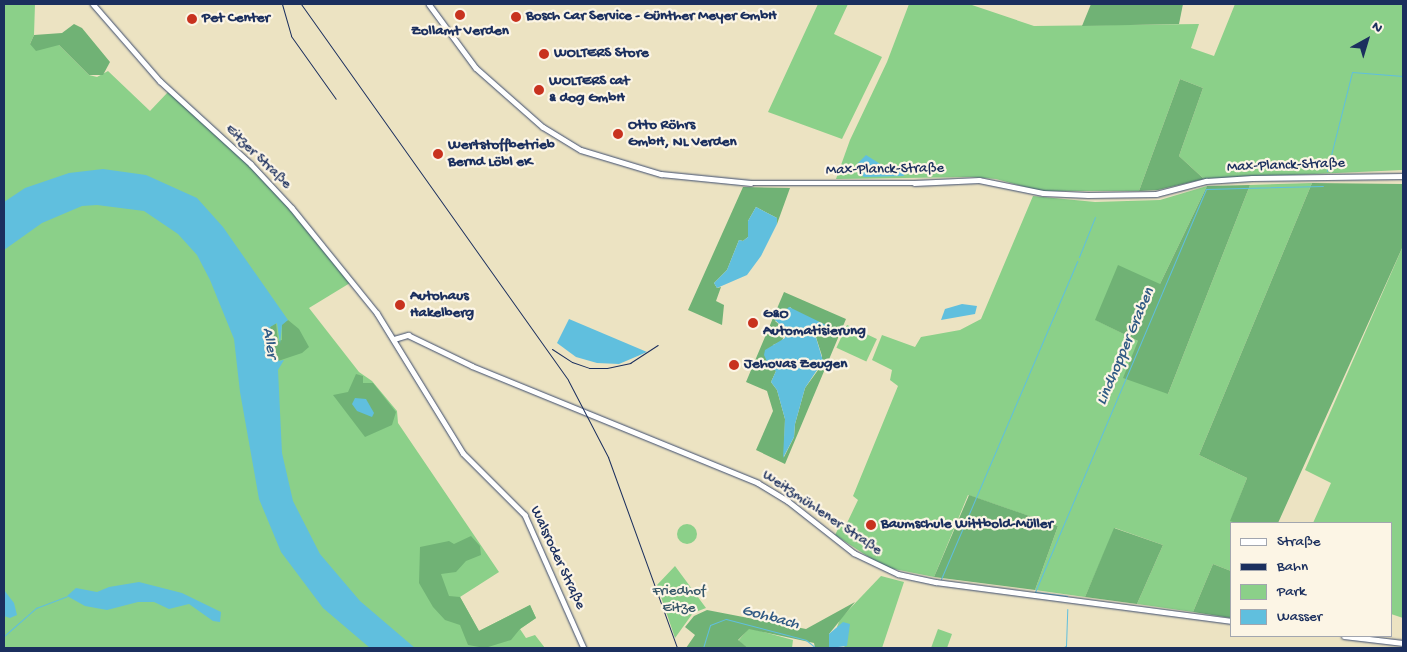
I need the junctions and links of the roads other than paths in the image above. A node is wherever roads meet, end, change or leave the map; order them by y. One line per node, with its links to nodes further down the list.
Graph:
1 (93, 4): 4 (street, Eitzer Straße)
2 (429, 4): 3 (street, Max-Planck-Straße)
3 (1403, 176)
4 (394, 339): 5 (street, Weitzmühlener Straße); 8 (street, Walsroder Straße)
5 (1230, 621)
6 (1352, 637): 7 (street)
7 (1403, 643)
8 (584, 648)

